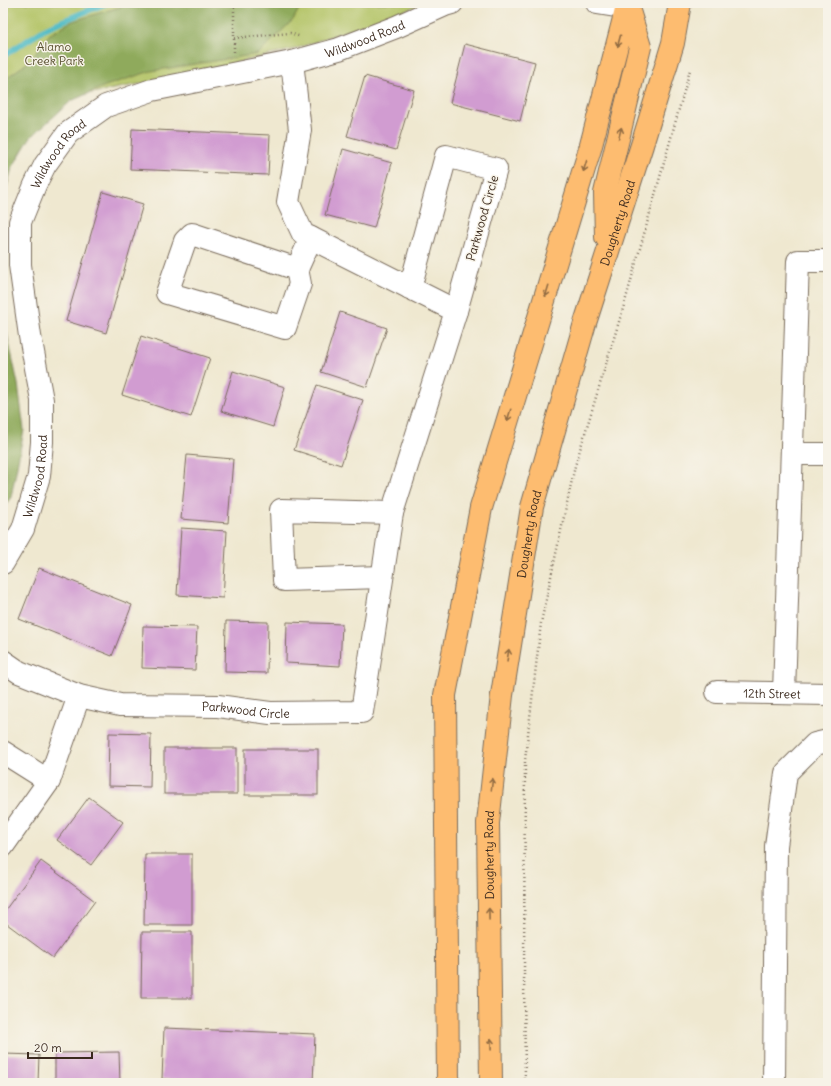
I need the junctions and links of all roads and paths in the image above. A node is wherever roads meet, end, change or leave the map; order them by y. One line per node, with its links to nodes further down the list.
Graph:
1 (234, 3): 8 (path)
2 (452, 3): 6 (street, Wildwood Road)
3 (597, 3): 5 (street)
4 (680, 3): 10 (main road, Dougherty Road)
5 (628, 5): 10 (main road, one-way to 5); 29 (main road, one-way to 29)
6 (292, 62): 8 (street, Wildwood Road); 9 (street)
7 (690, 69): 31 (path)
8 (235, 74): 18 (street, Wildwood Road)
9 (311, 238): 12 (street); 13 (street)
10 (607, 254): 30 (main road, Dougherty Road, one-way to 10)
11 (828, 261): 15 (street)
12 (297, 269): 12 (street)
13 (410, 288): 14 (street); 14 (street, Parkwood Circle)
14 (456, 311): 17 (street, Parkwood Circle)
15 (792, 454): 16 (street); 22 (street)
16 (828, 454)
17 (392, 513): 19 (street, Parkwood Circle); 19 (street)
18 (3, 563)
19 (382, 577): 24 (street, Parkwood Circle)
20 (3, 661): 24 (street, Parkwood Circle)
21 (717, 692): 22 (street, 12th Street)
22 (784, 694): 23 (street, 12th Street)
23 (828, 694)
24 (79, 696): 27 (street)
25 (828, 741): 32 (street)
26 (3, 752): 27 (street)
27 (49, 781): 28 (street)
28 (3, 846)
29 (448, 1083)
30 (491, 1083)
31 (525, 1083)
32 (774, 1083)

